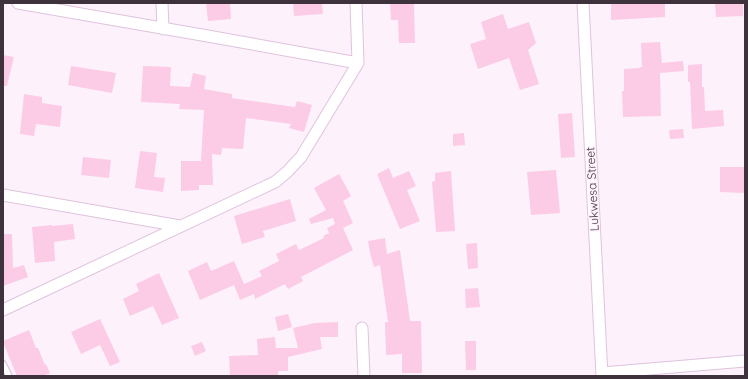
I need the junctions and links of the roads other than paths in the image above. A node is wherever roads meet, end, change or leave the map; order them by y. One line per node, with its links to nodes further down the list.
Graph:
1 (18, 3): 5 (street)
2 (162, 3): 5 (street)
3 (356, 3): 6 (street)
4 (583, 3): 13 (street, Lukwesa Street)
5 (163, 29): 6 (street)
6 (358, 63): 8 (street)
7 (3, 195): 8 (street)
8 (180, 226): 9 (street)
9 (3, 310)
10 (362, 328): 15 (street)
11 (745, 361): 13 (street)
12 (3, 364): 14 (lane)
13 (602, 375)
14 (9, 376)
15 (364, 376)

